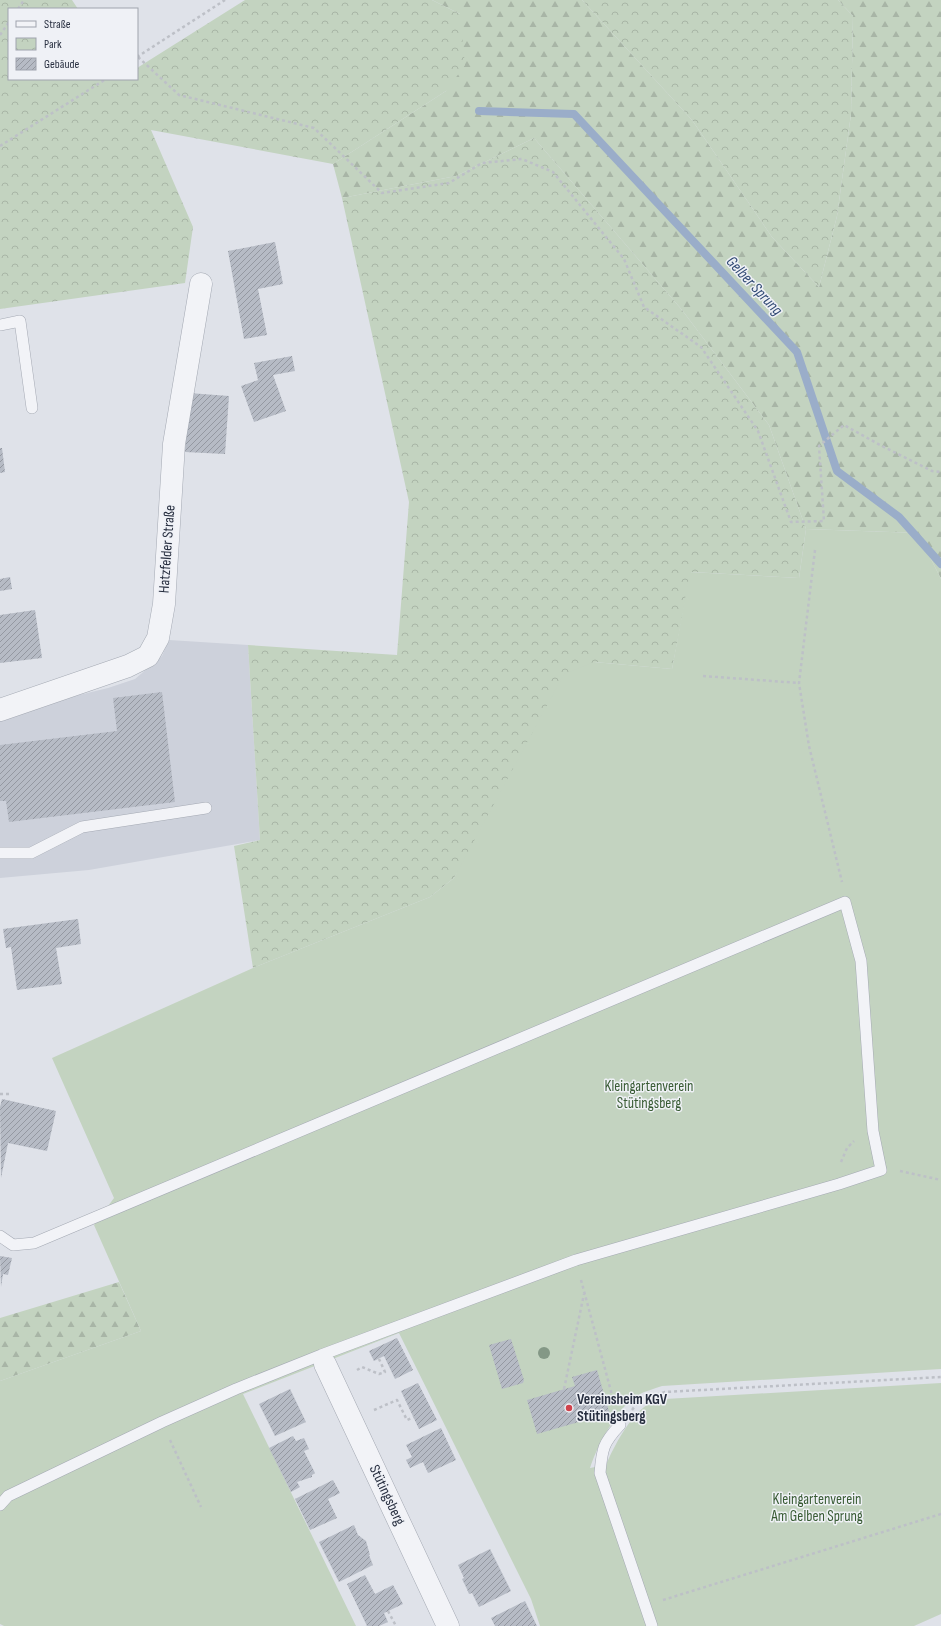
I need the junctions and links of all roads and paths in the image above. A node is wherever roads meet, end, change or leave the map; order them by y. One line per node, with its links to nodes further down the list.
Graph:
1 (225, 0): 4 (path)
2 (8, 24): 3 (path)
3 (0, 36)
4 (138, 56)
5 (138, 58): 11 (path)
6 (104, 80): 7 (path)
7 (0, 146)
8 (201, 284): 15 (street, Hatzfelder Straße)
9 (0, 325): 10 (lane)
10 (32, 408)
11 (941, 472)
12 (815, 550): 14 (path)
13 (703, 676): 14 (path)
14 (799, 683): 18 (path)
15 (0, 710)
16 (206, 808): 17 (lane)
17 (0, 853)
18 (845, 902): 21 (lane); 25 (lane)
19 (0, 1094): 20 (path)
20 (12, 1094)
21 (873, 1131): 22 (lane); 24 (path)
22 (881, 1170): 23 (path); 24 (lane)
23 (941, 1180)
24 (843, 1182): 26 (lane)
25 (0, 1236)
26 (576, 1260): 27 (path); 34 (lane)
27 (584, 1292): 31 (path); 35 (path)
28 (379, 1358): 29 (path)
29 (328, 1372): 41 (street, Stütingsberg)
30 (941, 1377): 35 (path)
31 (564, 1389)
32 (376, 1410): 33 (path)
33 (414, 1417)
34 (162, 1422): 36 (lane); 37 (path)
35 (620, 1425): 39 (lane)
36 (0, 1505)
37 (201, 1507)
38 (941, 1514): 39 (path)
39 (645, 1606): 43 (lane)
40 (388, 1611): 42 (path)
41 (444, 1625)
42 (396, 1626)
43 (652, 1626)

